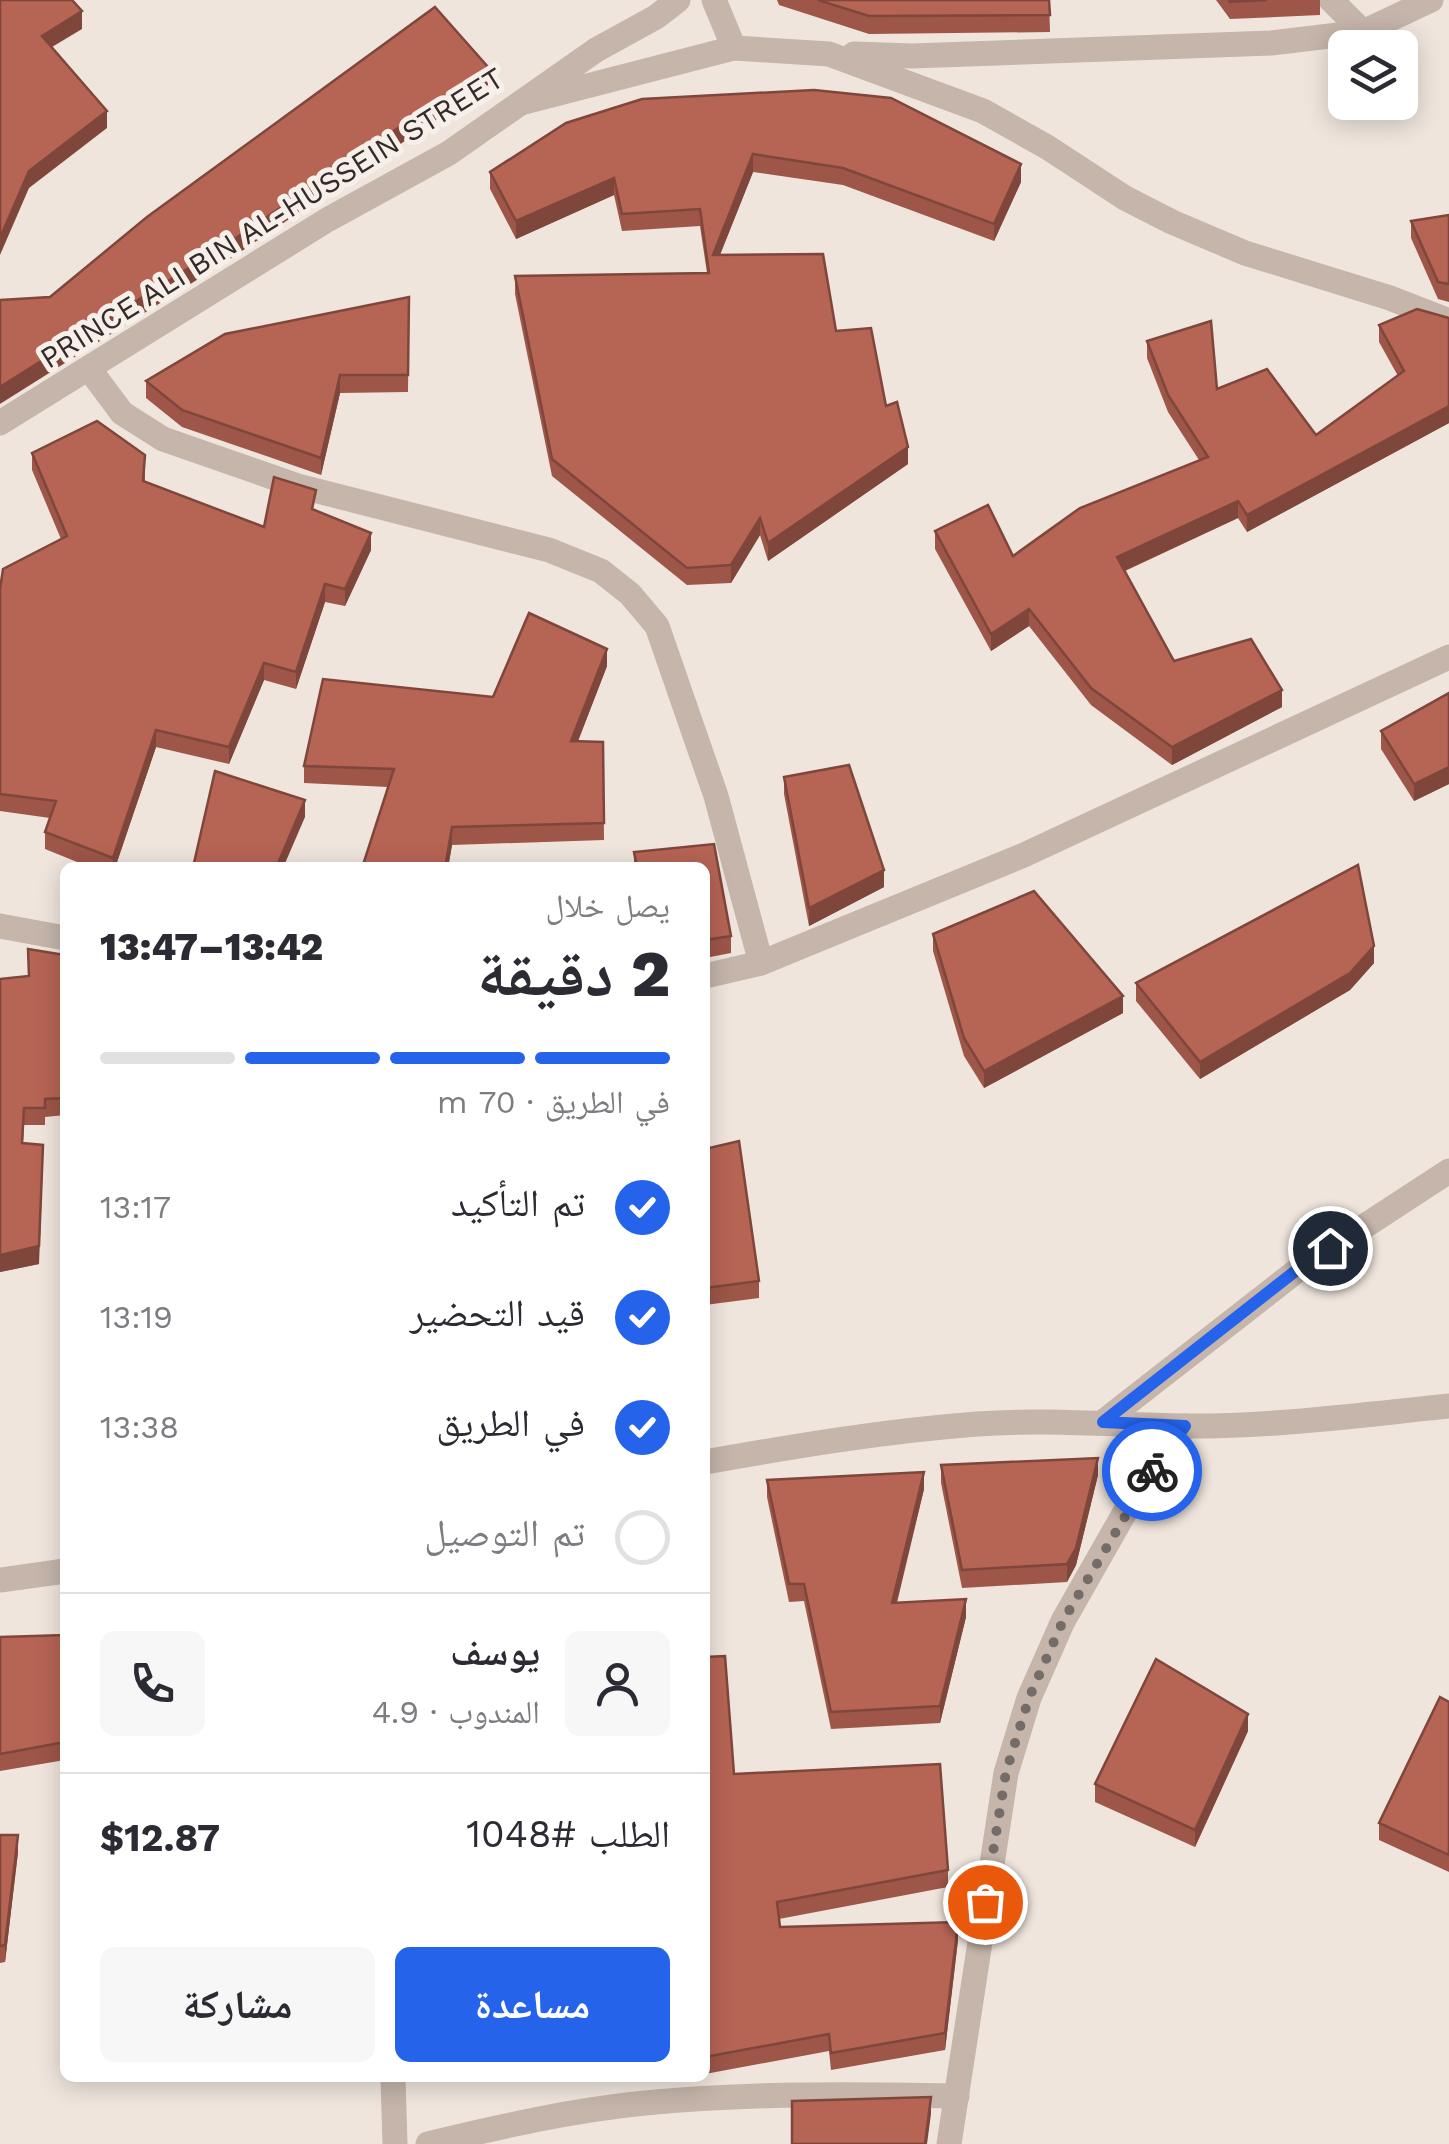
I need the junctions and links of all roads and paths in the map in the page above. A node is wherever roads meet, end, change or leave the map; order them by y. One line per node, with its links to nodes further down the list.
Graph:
1 (678, 0): 10 (street, PRINCE ALI BIN AL-HUSSEIN STREET)
2 (714, 0): 8 (street)
3 (1331, 0): 5 (street)
4 (1432, 0): 6 (street)
5 (1360, 30)
6 (1366, 30)
7 (1328, 36): 9 (street)
8 (734, 48): 9 (street); 10 (street)
9 (830, 54): 11 (street)
10 (521, 103): 12 (street, PRINCE ALI BIN AL-HUSSEIN STREET)
11 (1449, 321)
12 (90, 370): 13 (street, PRINCE ALI BIN AL-HUSSEIN STREET); 17 (street)
13 (0, 424)
14 (1449, 657): 17 (street)
15 (0, 926): 16 (street)
16 (60, 937)
17 (761, 963): 18 (street)
18 (710, 975)
19 (1449, 1172): 21 (street)
20 (1449, 1406): 22 (street)
21 (1103, 1422): 22 (street); 23 (street)
22 (1185, 1426): 27 (street)
23 (710, 1461)
24 (60, 1573): 25 (street)
25 (0, 1580)
26 (393, 2082): 28 (street)
27 (957, 2096): 29 (street); 30 (street)
28 (396, 2144)
29 (428, 2144)
30 (949, 2144)

